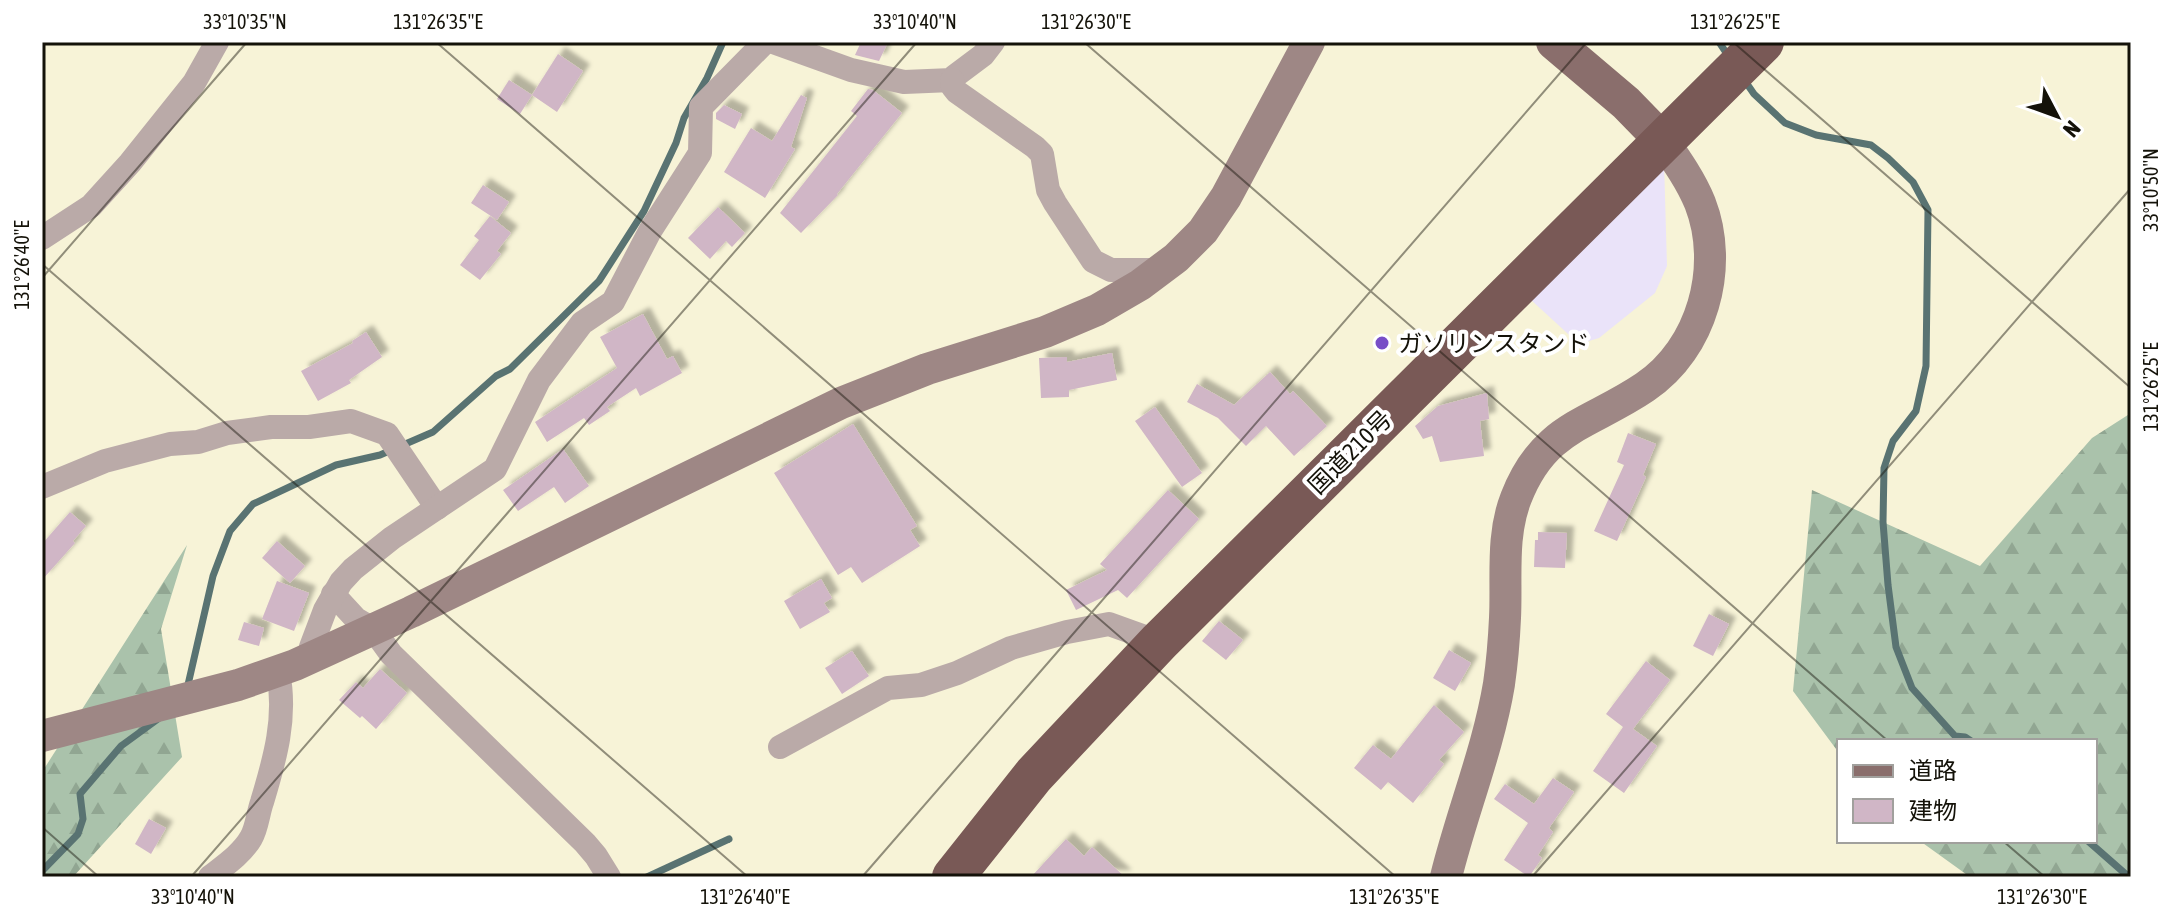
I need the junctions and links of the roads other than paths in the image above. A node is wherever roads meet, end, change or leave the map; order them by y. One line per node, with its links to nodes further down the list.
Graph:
1 (217, 42): 10 (street)
2 (765, 42): 13 (street)
3 (773, 42): 8 (street)
4 (993, 42): 8 (street)
5 (1309, 42): 11 (street)
6 (1554, 42): 9 (main road)
7 (1763, 42): 9 (highway, 国道210号)
8 (952, 80): 11 (street)
9 (1663, 141): 16 (highway, 国道210号); 24 (street)
10 (42, 238)
11 (1159, 270): 15 (street)
12 (42, 487): 13 (street)
13 (437, 508): 14 (street)
14 (333, 594): 15 (street); 17 (street)
15 (373, 629): 17 (street); 22 (street)
16 (1159, 642): 20 (street); 23 (highway, 国道210号)
17 (314, 657): 18 (street)
18 (264, 677): 19 (street); 21 (street)
19 (42, 736)
20 (780, 747)
21 (210, 877)
22 (609, 877)
23 (953, 877)
24 (1446, 877)

